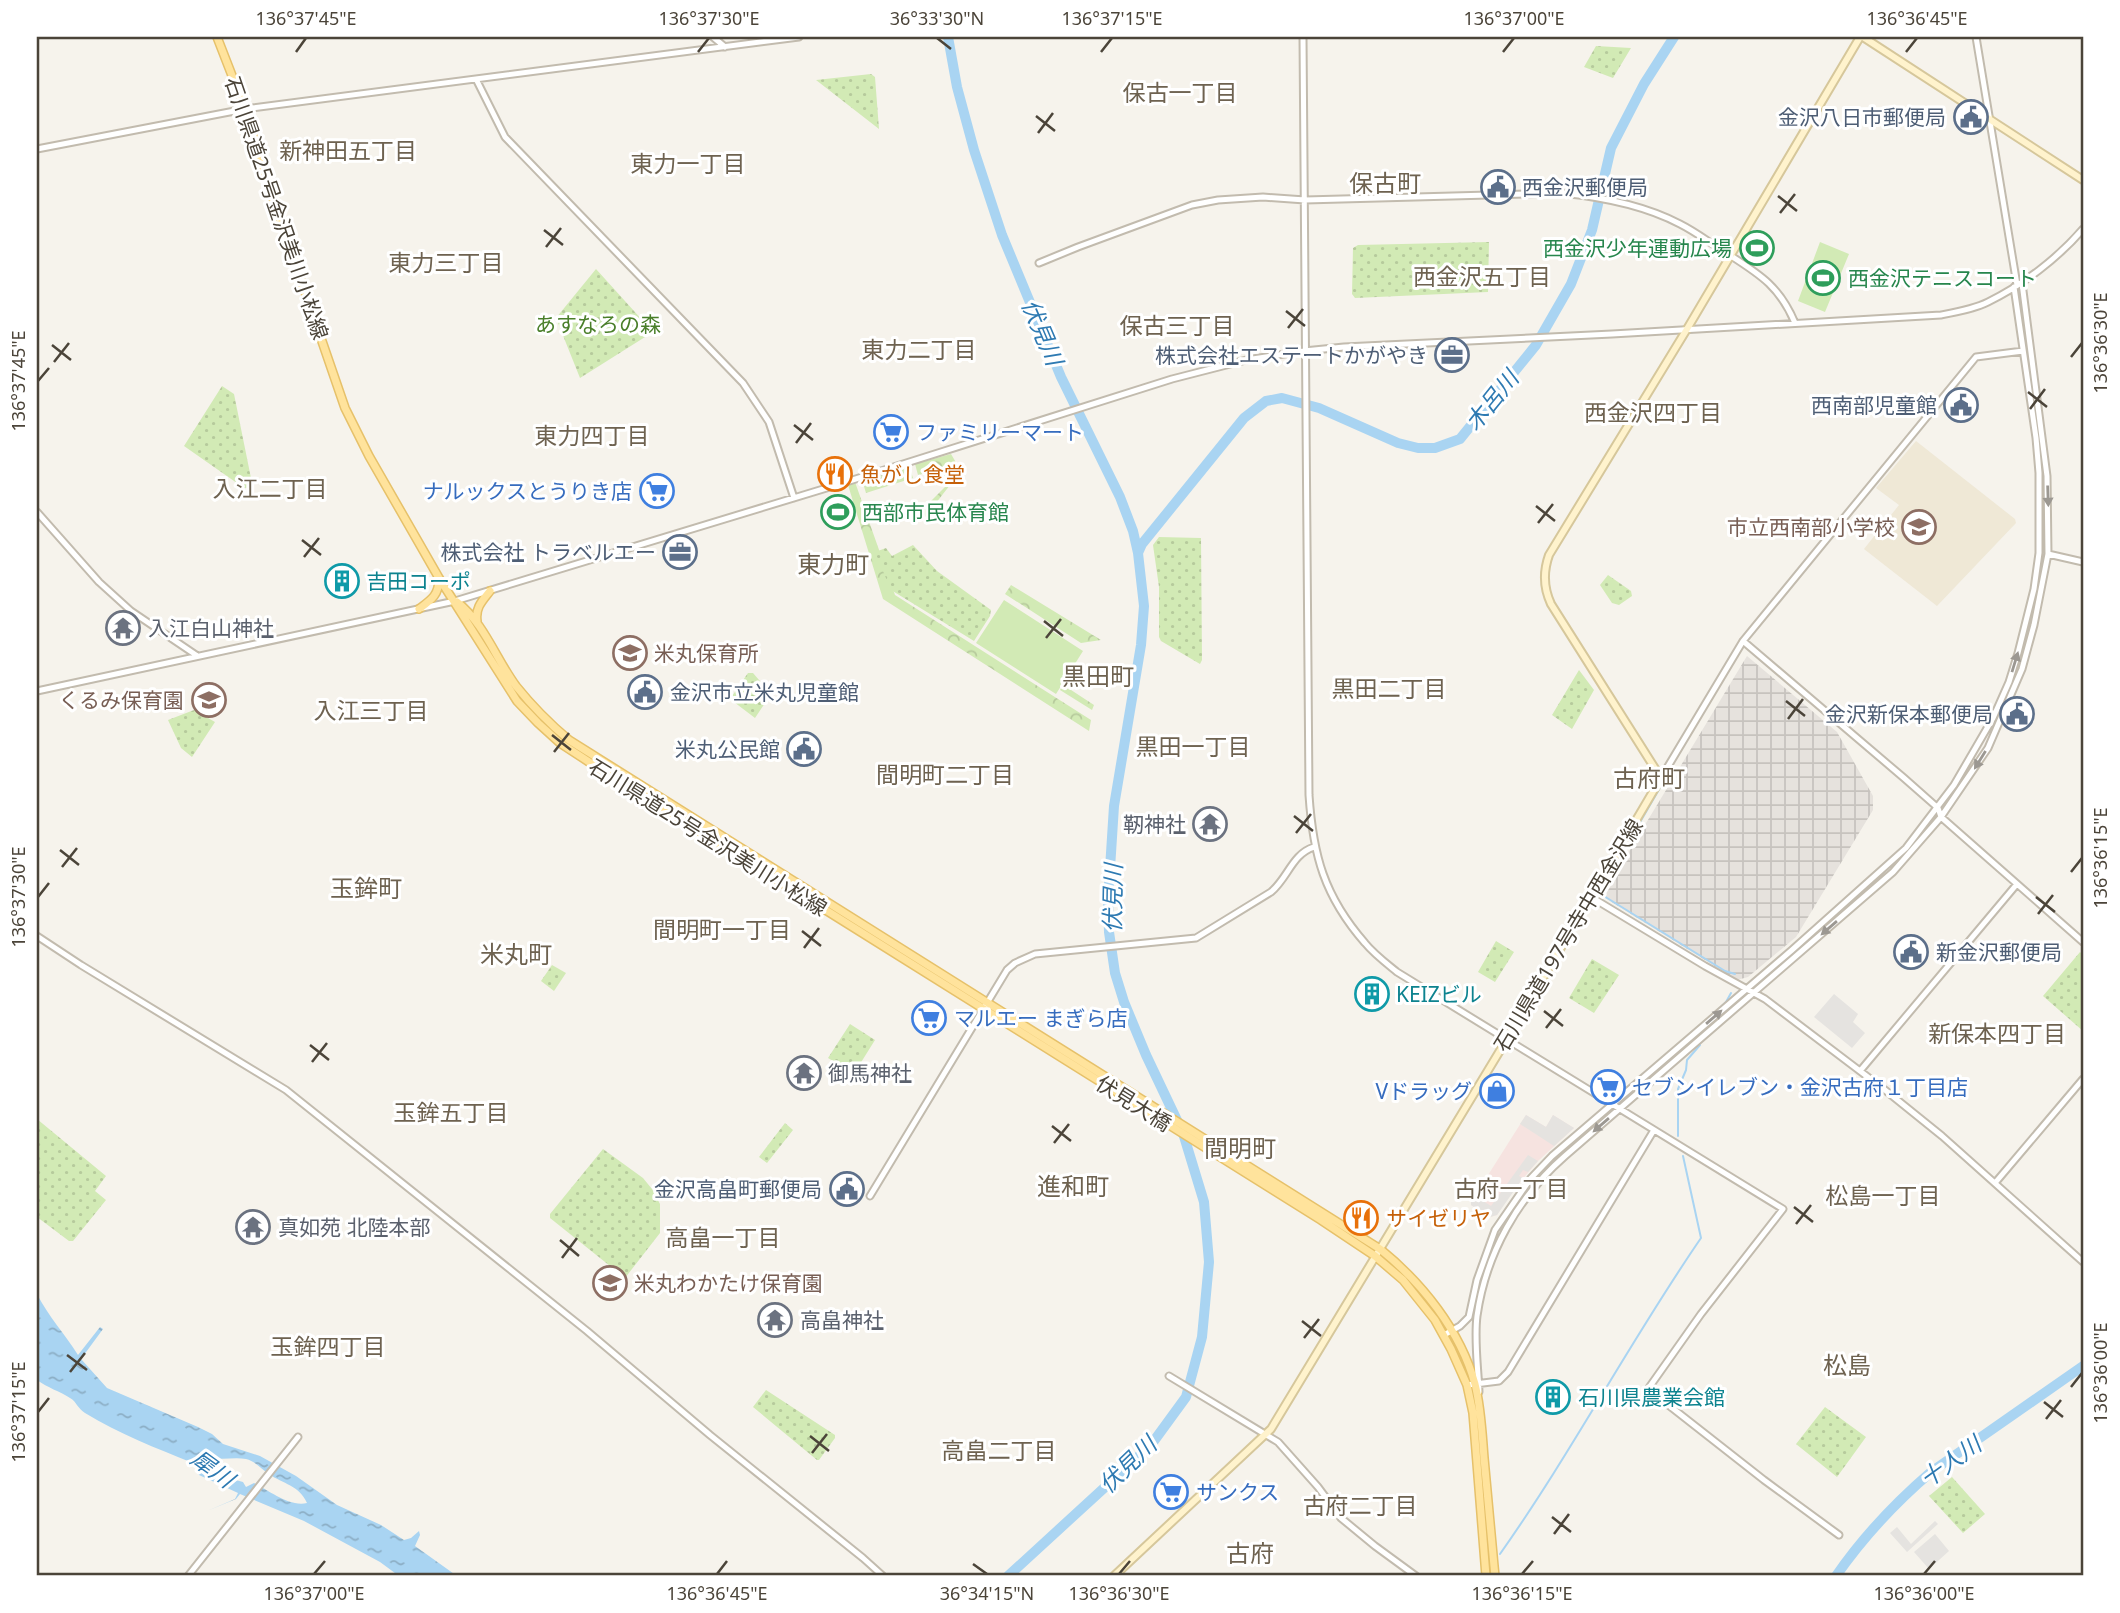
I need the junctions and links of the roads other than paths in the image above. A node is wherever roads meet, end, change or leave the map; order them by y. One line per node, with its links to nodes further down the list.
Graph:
1 (217, 37): 9 (main road, 石川県道25号金沢美川小松線)
2 (713, 37): 7 (street)
3 (799, 37): 7 (street)
4 (1303, 37): 13 (street)
5 (1861, 37): 10 (main road); 15 (main road)
6 (1976, 37): 10 (street)
7 (725, 47): 8 (street)
8 (476, 79): 9 (street); 22 (street)
9 (245, 109): 11 (street); 26 (main road, 石川県道25号金沢美川小松線)
10 (1990, 119): 12 (main road); 17 (street)
11 (37, 149)
12 (2083, 180)
13 (1305, 200): 15 (street); 16 (street); 20 (street)
14 (2083, 229): 17 (street)
15 (1730, 255): 18 (street); 19 (main road)
16 (1039, 264)
17 (2018, 285): 18 (street); 21 (street); 24 (street, one-way to 24)
18 (1795, 323): 19 (street)
19 (1687, 329): 20 (street); 34 (main road)
20 (1304, 351): 22 (street); 37 (street)
21 (2023, 351): 31 (street); 35 (street, one-way to 21)
22 (794, 498): 27 (street)
23 (37, 512): 32 (street)
24 (2048, 554): 25 (street); 36 (street, one-way to 36)
25 (2083, 562)
26 (439, 578): 28 (main road, 石川県道25号金沢美川小松線); 29 (main road)
27 (490, 591): 28 (street); 30 (main road)
28 (455, 601): 29 (street); 30 (main road, 石川県道25号金沢美川小松線); 44 (main road, 石川県道25号金沢美川小松線)
29 (419, 609): 32 (street)
30 (478, 624): 44 (main road, 石川県道25号金沢美川小松線)
31 (1743, 641): 34 (street); 35 (street)
32 (196, 655): 33 (street)
33 (37, 691)
34 (1661, 778): 39 (main road, 石川県道197号寺中西金沢線)
35 (1938, 808): 36 (street); 42 (street)
36 (1941, 817): 38 (street); 43 (street, one-way to 43)
37 (1314, 847): 44 (street); 46 (street)
38 (2017, 884): 41 (street); 47 (street)
39 (1591, 897): 42 (street); 46 (main road, 石川県道197号寺中西金沢線)
40 (37, 936): 63 (street)
41 (2083, 942)
42 (1745, 990): 43 (street); 49 (street, one-way to 42)
43 (1754, 993): 47 (street); 50 (street)
44 (985, 1006): 45 (main road, 石川県道25号金沢美川小松線); 53 (street)
45 (1009, 1021): 54 (main road, 伏見大橋)
46 (1507, 1039): 49 (street); 54 (main road, 石川県道197号寺中西金沢線)
47 (1860, 1071): 52 (street)
48 (2083, 1079): 52 (street)
49 (1611, 1104): 50 (street); 56 (street)
50 (1619, 1110): 51 (street); 58 (street, one-way to 58)
51 (1654, 1130): 58 (street); 61 (street)
52 (1995, 1183): 55 (street)
53 (870, 1196)
54 (1378, 1253): 56 (main road); 59 (main road, 石川県道197号寺中西金沢線)
55 (2083, 1262)
56 (1447, 1333): 58 (main road)
57 (1169, 1376): 59 (street)
58 (1474, 1384): 66 (main road); 67 (main road)
59 (1266, 1434): 64 (main road, 石川県道197号寺中西金沢線); 65 (street)
60 (298, 1437): 62 (street)
61 (1839, 1535)
62 (188, 1576)
63 (883, 1576)
64 (1114, 1576)
65 (1416, 1576)
66 (1486, 1576)
67 (1495, 1576)

